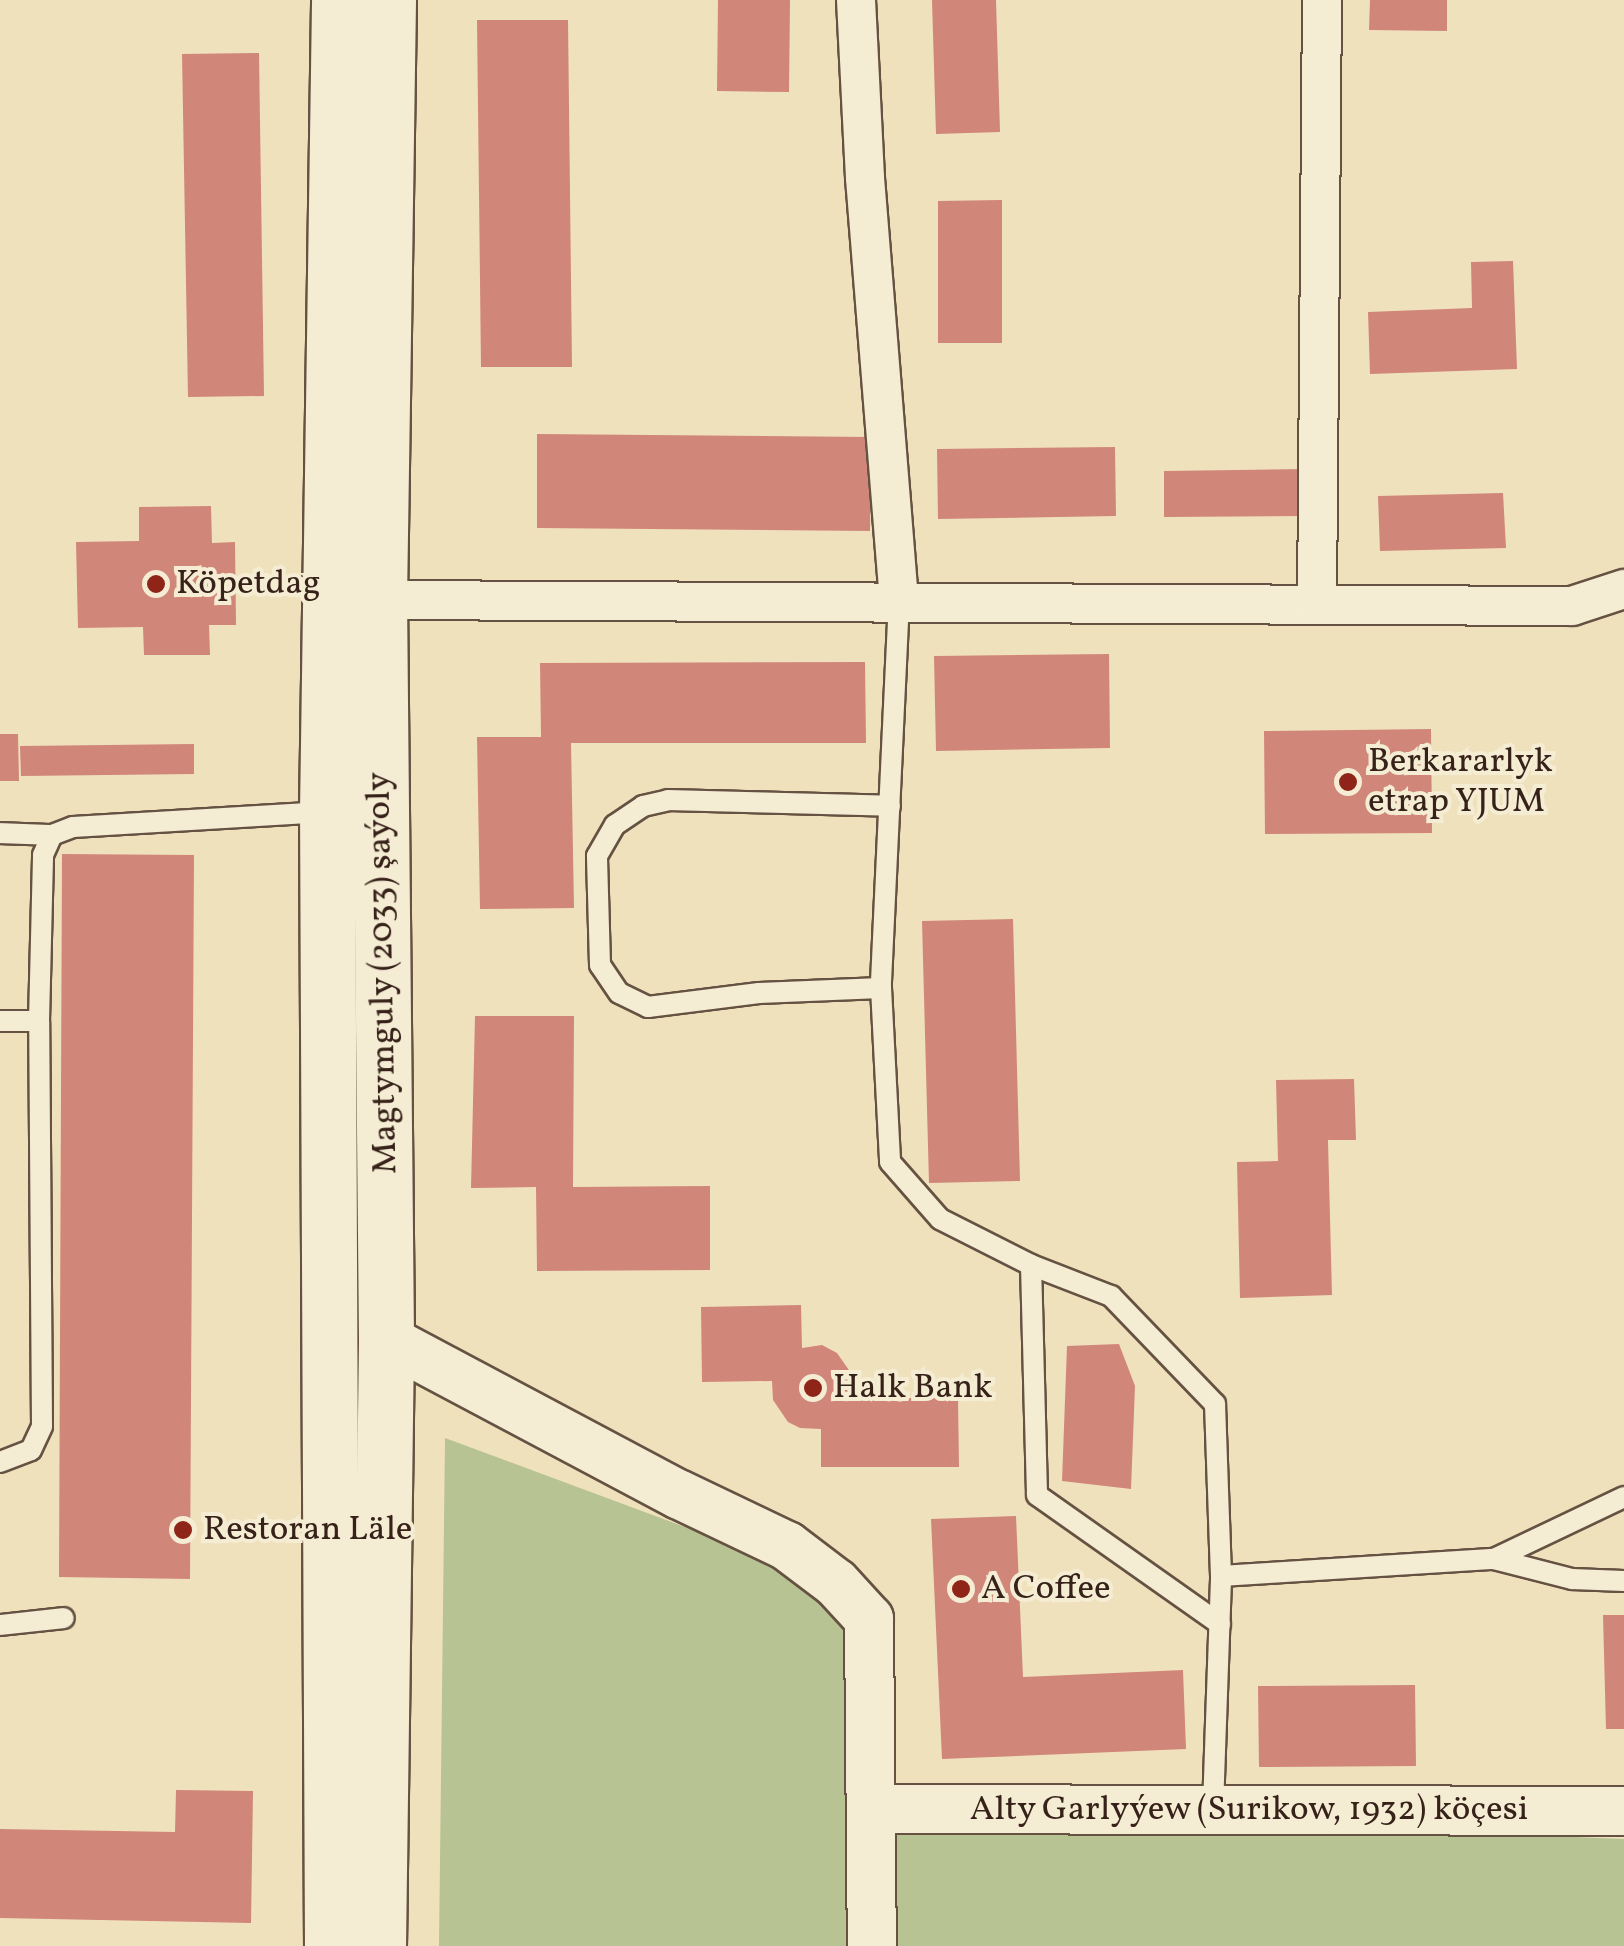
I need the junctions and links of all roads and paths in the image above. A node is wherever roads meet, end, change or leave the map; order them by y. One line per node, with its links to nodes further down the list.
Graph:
1 (339, 0): 10 (main road, Magtymguly (2033) şaýoly)
2 (388, 0): 6 (main road, Magtymguly (2033) şaýoly)
3 (856, 0): 7 (street)
4 (1322, 0): 8 (street)
5 (1624, 589): 8 (street)
6 (379, 600): 7 (street); 17 (main road, Magtymguly (2033) şaýoly)
7 (899, 600): 8 (street); 9 (lane)
8 (1317, 604)
9 (890, 806): 13 (lane); 13 (lane)
10 (327, 812): 12 (lane); 29 (main road, Magtymguly (2033) şaýoly)
11 (0, 833): 12 (lane)
12 (52, 835): 15 (lane)
13 (881, 988): 16 (lane)
14 (0, 1022): 15 (lane)
15 (39, 1022): 18 (lane)
16 (1032, 1265): 21 (lane); 25 (lane)
17 (386, 1339): 27 (street); 30 (main road, Magtymguly (2033) şaýoly)
18 (0, 1462)
19 (1624, 1497): 20 (lane)
20 (1494, 1560): 21 (lane); 22 (lane)
21 (1221, 1576): 25 (lane)
22 (1624, 1582)
23 (64, 1618): 24 (lane)
24 (0, 1624)
25 (1220, 1624): 26 (lane)
26 (1213, 1808): 27 (street, Alty Garlyýew (Surikow, 1932) köçesi); 28 (street, Alty Garlyýew (Surikow, 1932) köçesi)
27 (874, 1809): 31 (street)
28 (1624, 1812)
29 (332, 1946)
30 (378, 1946)
31 (872, 1946)

